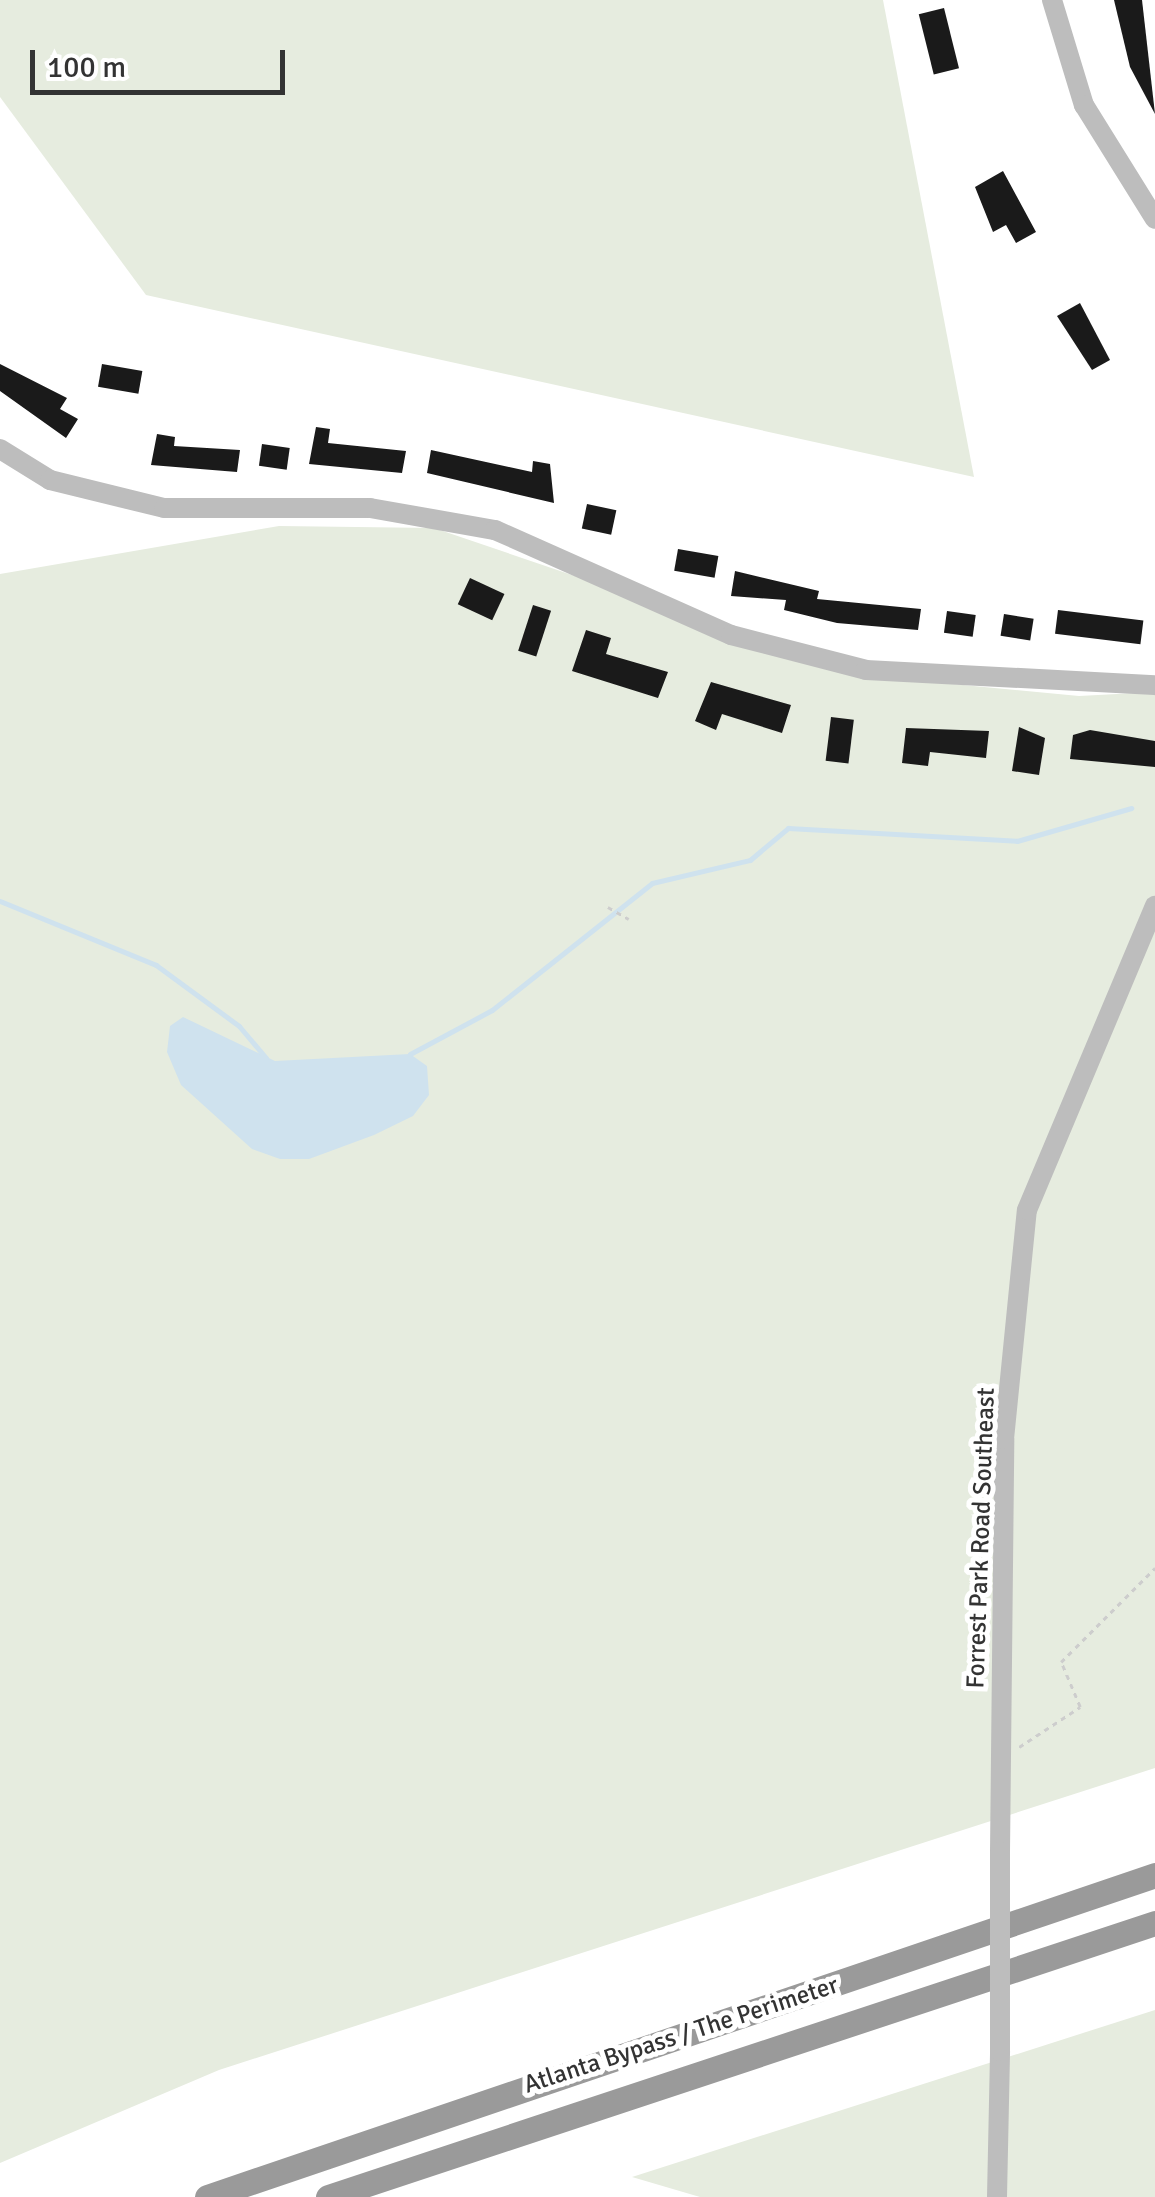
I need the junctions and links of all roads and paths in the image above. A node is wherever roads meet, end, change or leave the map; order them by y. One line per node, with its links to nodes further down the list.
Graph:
1 (1052, 0): 2 (street)
2 (1155, 219)
3 (0, 449): 4 (street)
4 (1155, 686)
5 (1155, 906): 9 (street, Forrest Park Road Southeast)
6 (608, 907): 7 (path)
7 (630, 919)
8 (1155, 1568): 9 (path)
9 (1001, 1759): 14 (street, Forrest Park Road Southeast, bridge)
10 (1155, 1875): 12 (highway, Atlanta Bypass / The Perimeter)
11 (1155, 1923): 13 (highway, Atlanta Bypass / The Perimeter)
12 (206, 2197)
13 (328, 2197)
14 (998, 2197)

